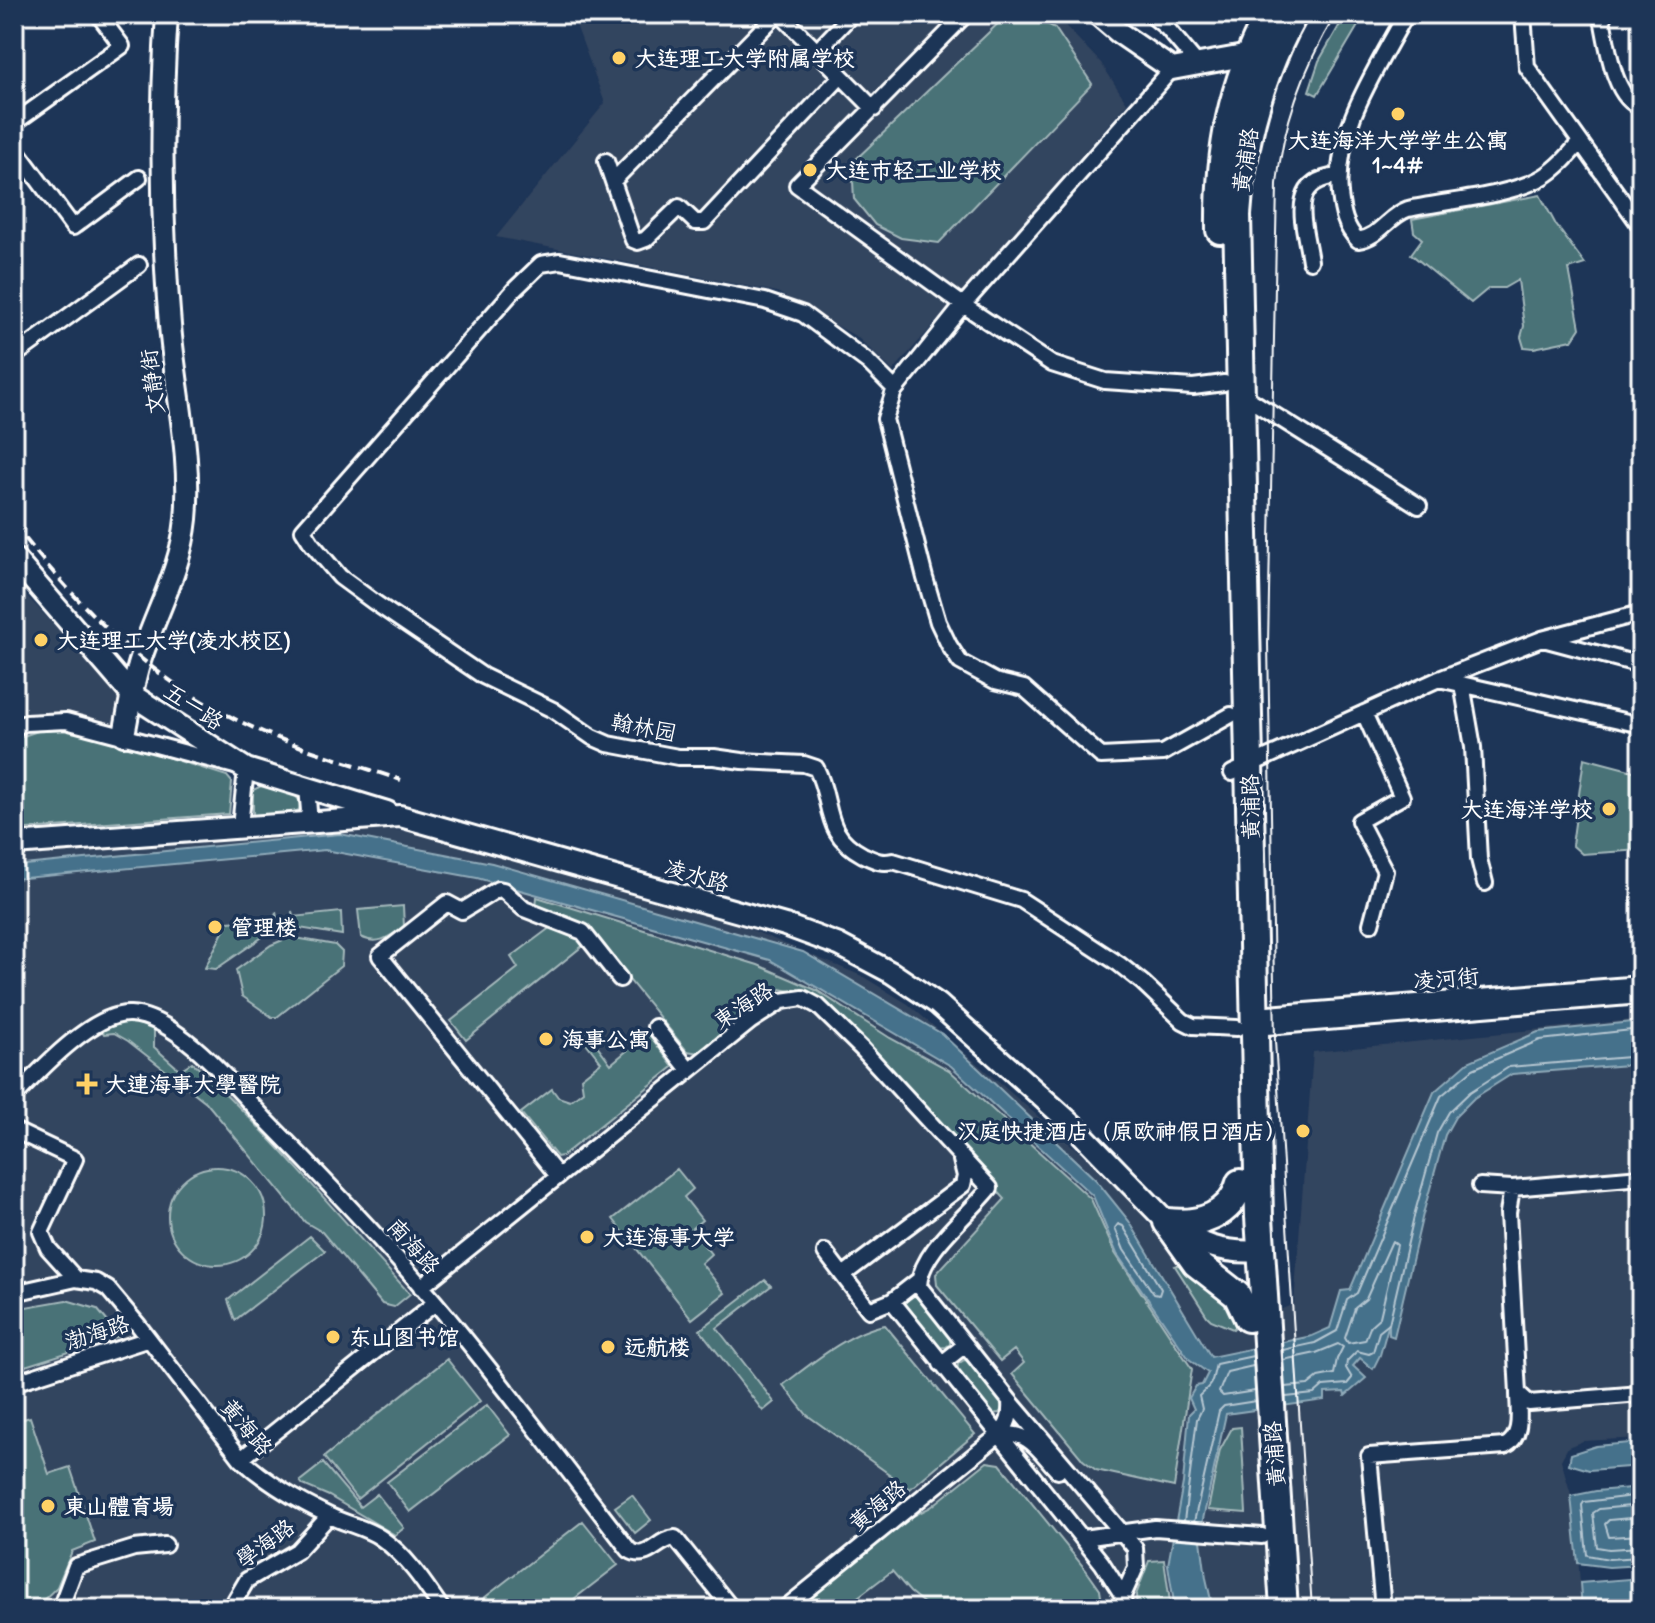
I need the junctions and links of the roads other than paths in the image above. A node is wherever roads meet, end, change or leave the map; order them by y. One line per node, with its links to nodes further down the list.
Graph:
1 (98, 14): 20 (street)
2 (167, 14): 41 (main road, 文静街)
3 (778, 14): 13 (street); 26 (street)
4 (852, 14): 13 (street)
5 (966, 14): 19 (street)
6 (1097, 14): 16 (main road)
7 (1150, 14): 15 (street)
8 (1269, 14): 14 (highway, 黄浦路)
9 (1294, 14): 33 (highway, 黄浦路)
10 (1406, 14): 24 (street)
11 (1523, 14): 21 (street)
12 (1601, 14): 18 (street)
13 (817, 51): 17 (street)
14 (1249, 55): 16 (main road); 33 (highway, 黄浦路)
15 (1194, 60)
16 (1172, 69): 30 (street)
17 (841, 76): 19 (street); 26 (street)
18 (1641, 107)
19 (874, 109): 30 (street)
20 (14, 123)
21 (1580, 142): 24 (street); 27 (street)
22 (14, 147): 25 (street)
23 (606, 161): 26 (street)
24 (1338, 176): 28 (street)
25 (139, 178)
26 (613, 181)
27 (1641, 227)
28 (1310, 261)
29 (139, 265): 31 (street)
30 (963, 305): 32 (street); 33 (street)
31 (14, 356)
32 (895, 389): 43 (street); 59 (street, 翰林园)
33 (1232, 389): 34 (street); 43 (highway, 黄浦路); 48 (highway, 黄浦路)
34 (1419, 506)
35 (14, 558): 41 (main road, 五一路)
36 (1641, 613): 37 (street)
37 (1542, 639): 38 (street); 39 (street)
38 (1641, 665)
39 (1439, 679): 40 (street); 42 (street)
40 (1462, 684): 44 (street); 54 (street)
41 (132, 695): 46 (main road, 文静街); 47 (main road, 五一路)
42 (1364, 713): 48 (street); 55 (street)
43 (1231, 715): 48 (highway, 黄浦路)
44 (1641, 725)
45 (14, 728): 46 (street)
46 (124, 735): 47 (street)
47 (246, 769): 49 (main road, 五一路); 52 (street)
48 (1240, 769): 59 (highway, 黄浦路)
49 (307, 787): 50 (main road, 五一路); 51 (street)
50 (400, 816): 51 (main road, 凌水路); 70 (main road, 凌水路)
51 (306, 822): 52 (main road, 凌水路)
52 (240, 826): 53 (main road, 凌水路)
53 (14, 844)
54 (1485, 883)
55 (1371, 924)
56 (620, 979): 65 (street)
57 (1641, 984): 59 (street, 凌河街)
58 (1641, 996): 59 (street, 凌河街)
59 (1249, 1024): 67 (highway, 黄浦路); 72 (highway, 黄浦路)
60 (655, 1027): 61 (street)
61 (689, 1070): 64 (street, 東海路); 65 (street, 東海路)
62 (14, 1097): 76 (street, 南海路)
63 (14, 1130): 74 (street)
64 (954, 1149): 73 (street); 75 (street, 東海路)
65 (558, 1176): 76 (street, 東海路)
66 (1641, 1177): 69 (street)
67 (1240, 1183): 70 (highway); 72 (highway, 黄浦路)
68 (1480, 1186): 69 (street)
69 (1512, 1188): 85 (street)
70 (1167, 1222): 72 (main road, 凌水路); 80 (highway)
71 (825, 1252): 73 (street)
72 (1252, 1252): 80 (highway, 黄浦路)
73 (843, 1275): 78 (street)
74 (76, 1279): 77 (street); 81 (street, 黃海路)
75 (919, 1280): 78 (street); 82 (street)
76 (421, 1287): 79 (street, 南海路)
77 (14, 1293)
78 (892, 1301): 83 (street)
79 (435, 1303): 90 (street); 101 (street, 南海路)
80 (1254, 1322): 88 (highway, 黄浦路)
81 (149, 1339): 84 (street, 渤海路); 90 (street, 黃海路)
82 (965, 1345): 83 (street); 87 (street)
83 (941, 1364): 89 (street)
84 (14, 1383)
85 (1518, 1393): 86 (street); 105 (street)
86 (1641, 1394)
87 (1010, 1401): 89 (street); 91 (street)
88 (1263, 1417): 94 (highway, 黄浦路); 104 (highway, 黄浦路)
89 (999, 1435): 91 (street); 95 (street); 102 (street, 黃海路)
90 (241, 1459): 92 (street, 黃海路)
91 (1081, 1483): 93 (street)
92 (329, 1516): 99 (street, 學海路); 100 (street, 黃海路)
93 (1121, 1532): 94 (street); 95 (street); 97 (street)
94 (1262, 1536): 103 (highway, 黄浦路)
95 (1083, 1538): 97 (street)
96 (165, 1545): 98 (street)
97 (1124, 1603)
98 (60, 1609)
99 (230, 1609)
100 (442, 1609)
101 (732, 1609)
102 (784, 1609)
103 (1266, 1609)
104 (1284, 1609)
105 (1383, 1609)

